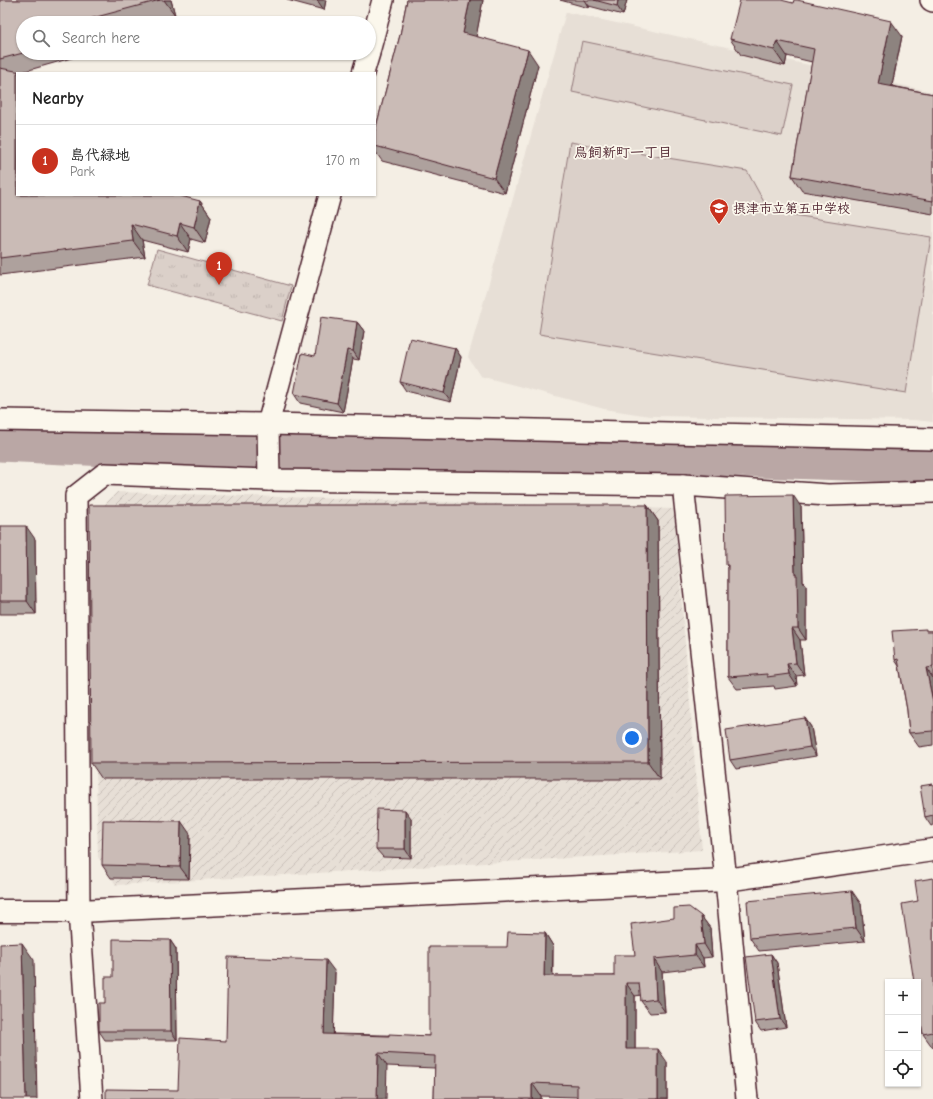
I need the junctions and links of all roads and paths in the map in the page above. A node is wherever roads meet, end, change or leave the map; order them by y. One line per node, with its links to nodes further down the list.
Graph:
1 (383, 0): 2 (street)
2 (376, 26)
3 (367, 60): 4 (street)
4 (363, 72)
5 (330, 196): 7 (street)
6 (0, 420): 7 (street)
7 (268, 424): 8 (street); 9 (street)
8 (933, 438)
9 (269, 480): 10 (street); 15 (street)
10 (683, 485): 11 (street); 13 (street)
11 (933, 492)
12 (933, 850): 13 (street)
13 (726, 880): 15 (street); 17 (street)
14 (0, 911): 15 (street)
15 (79, 911): 16 (street)
16 (92, 1099)
17 (747, 1099)

